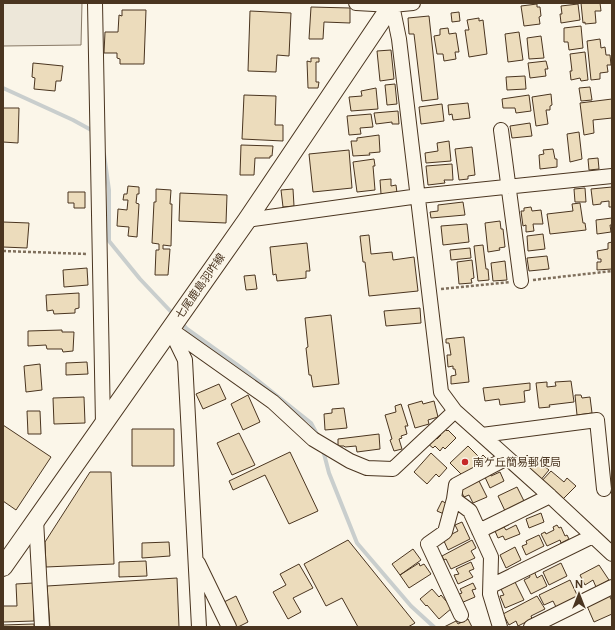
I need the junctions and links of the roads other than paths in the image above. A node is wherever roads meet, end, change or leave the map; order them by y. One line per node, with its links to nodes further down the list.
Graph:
1 (95, 3): 13 (street)
2 (356, 3): 4 (street)
3 (413, 3): 4 (street)
4 (392, 4): 8 (street); 9 (main road, 七尾鹿島羽咋線)
5 (501, 130): 7 (street)
6 (612, 176): 7 (street)
7 (509, 187): 8 (street); 10 (street)
8 (418, 196): 9 (street); 12 (street)
9 (247, 220): 11 (main road, 七尾鹿島羽咋線)
10 (521, 281)
11 (175, 322): 12 (street); 13 (main road, 七尾鹿島羽咋線); 23 (street)
12 (455, 411): 14 (street)
13 (103, 424): 19 (main road, 七尾鹿島羽咋線)
14 (482, 435): 15 (street); 16 (street)
15 (507, 458): 17 (street); 18 (street)
16 (604, 490)
17 (550, 496): 20 (street); 21 (street)
18 (454, 499): 20 (street); 27 (street)
19 (36, 520): 24 (main road, 七尾鹿島羽咋線); 28 (street)
20 (479, 532): 25 (street)
21 (602, 540): 22 (street); 25 (street)
22 (612, 554)
23 (196, 559): 29 (street); 30 (street)
24 (3, 567)
25 (490, 586): 31 (street)
26 (612, 587): 32 (street)
27 (461, 615)
28 (42, 627)
29 (199, 627)
30 (229, 627)
31 (500, 627)
32 (531, 627)

